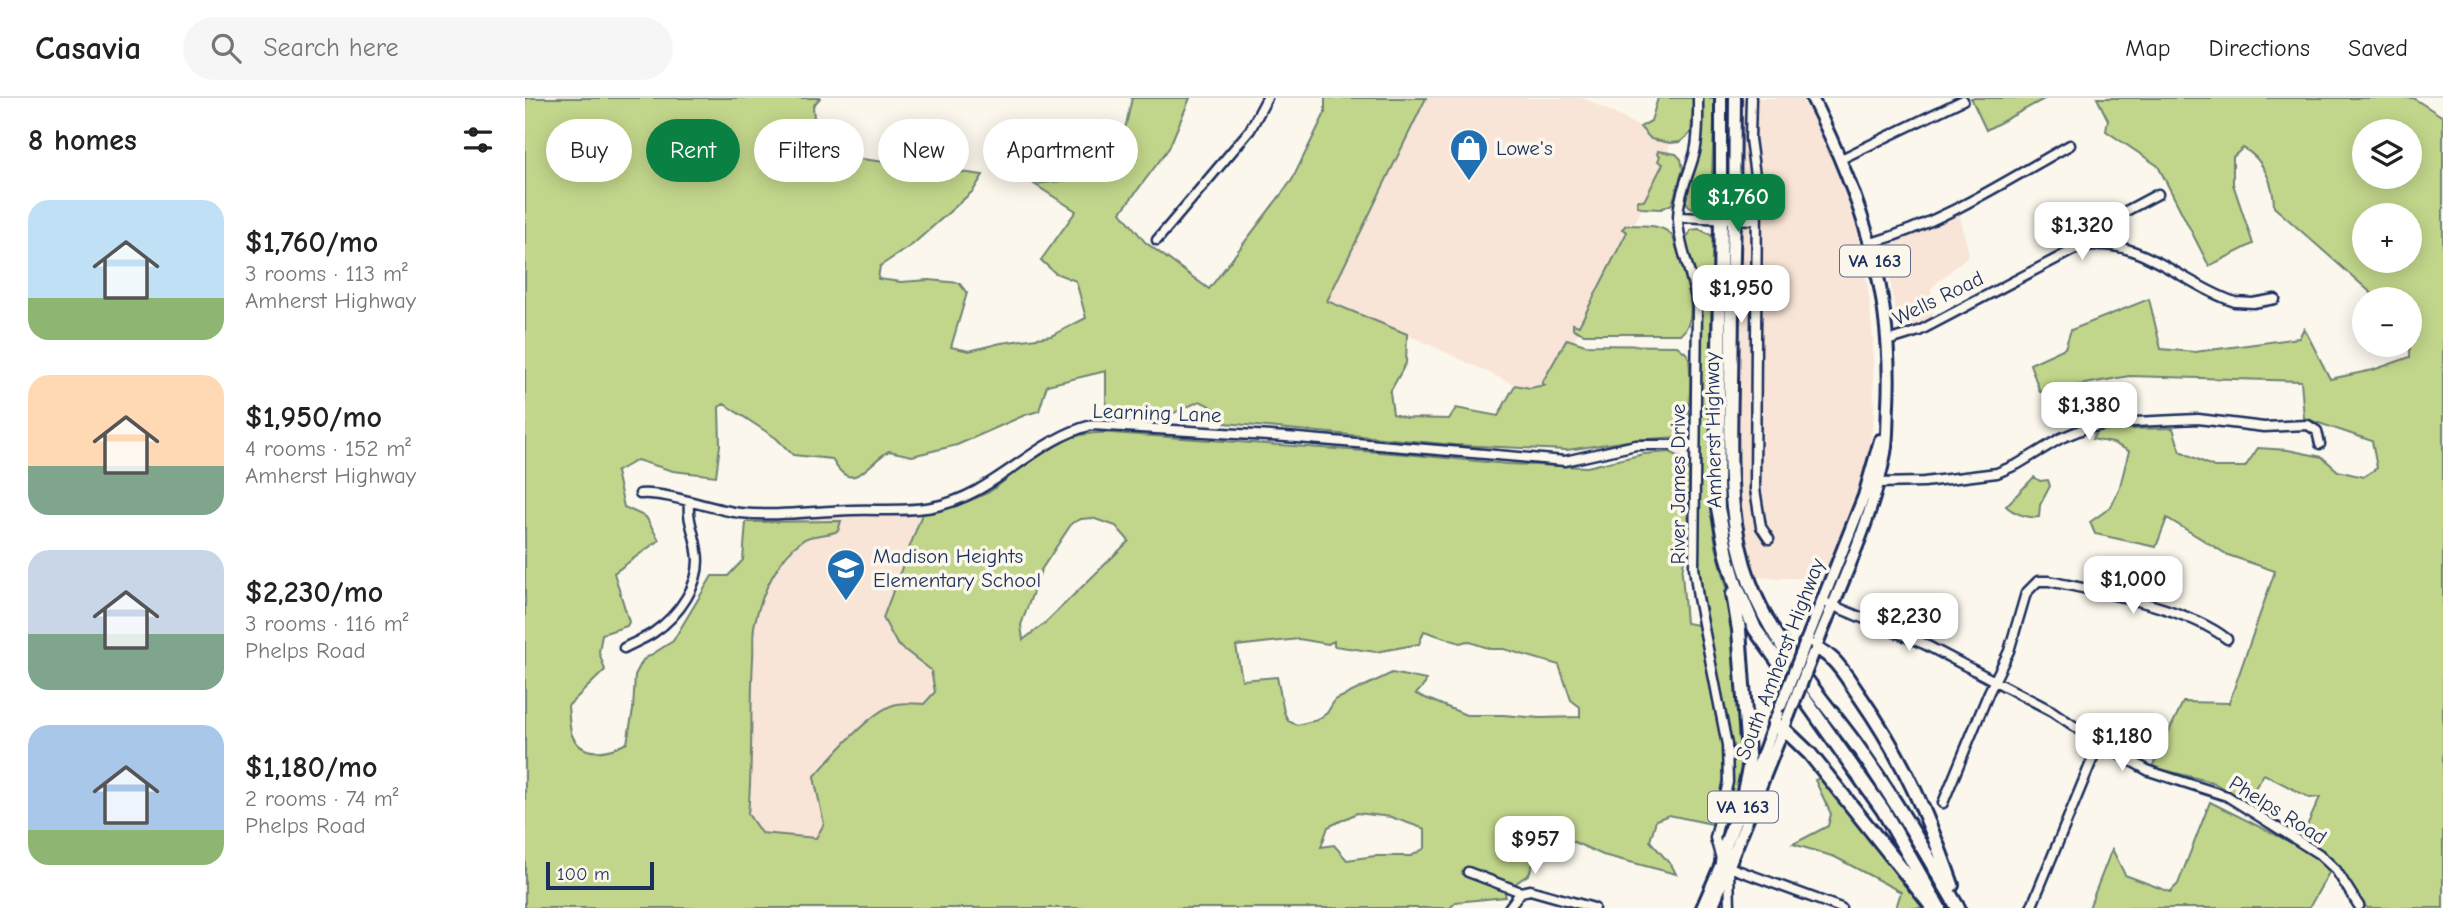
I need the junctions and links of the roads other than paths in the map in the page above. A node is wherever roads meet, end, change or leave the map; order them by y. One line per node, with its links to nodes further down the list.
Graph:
1 (1268, 98): 14 (street)
2 (1698, 98): 11 (street, River James Drive)
3 (1721, 98): 12 (main road, Amherst Highway)
4 (1735, 98): 12 (main road, Amherst Highway)
5 (1751, 98): 13 (street)
6 (1812, 98): 9 (main road, South Amherst Highway / VA 163)
7 (1963, 100): 9 (street)
8 (2070, 145): 15 (street)
9 (1841, 159): 15 (main road, South Amherst Highway / VA 163)
10 (2158, 194): 16 (street)
11 (1678, 217): 12 (street); 21 (street, River James Drive)
12 (1727, 219): 13 (street); 26 (highway, Amherst Highway); 47 (highway, Amherst Highway)
13 (1756, 220): 25 (street)
14 (1157, 240)
15 (1871, 243): 18 (main road, South Amherst Highway / VA 163)
16 (2079, 248): 17 (street, Wells Road); 18 (street, Wells Road)
17 (2275, 299)
18 (1888, 341): 19 (main road, South Amherst Highway / VA 163)
19 (1887, 421): 22 (main road, South Amherst Highway / VA 163); 27 (main road, South Amherst Highway / VA 163)
20 (2320, 444): 22 (street)
21 (1694, 445): 24 (street, Learning Lane); 35 (street, River James Drive)
22 (1877, 483): 27 (main road, South Amherst Highway / VA 163)
23 (640, 494): 24 (street, Learning Lane)
24 (689, 503): 29 (street)
25 (1769, 539)
26 (1727, 555): 35 (highway); 46 (highway, Amherst Highway)
27 (1827, 603): 30 (main road, South Amherst Highway / VA 163); 31 (street, Phelps Road)
28 (2227, 639): 31 (street)
29 (624, 648)
30 (1811, 648): 32 (main road, South Amherst Highway / VA 163, bridge); 32 (main road, South Amherst Highway / VA 163, bridge); 47 (highway)
31 (1994, 681): 33 (street, Phelps Road); 34 (street)
32 (1779, 726): 35 (main road, South Amherst Highway / VA 163); 45 (highway)
33 (2099, 743): 38 (street, Phelps Road); 48 (street)
34 (1943, 803)
35 (1725, 864): 41 (main road, South Amherst Highway / VA 163); 42 (main road, South Amherst Highway / VA 163); 43 (street, River James Drive); 44 (street)
36 (1468, 872): 37 (street)
37 (1521, 892): 39 (street); 40 (street)
38 (2359, 906)
39 (1509, 908)
40 (1594, 908)
41 (1702, 908)
42 (1712, 908)
43 (1730, 908)
44 (1841, 908)
45 (1933, 908)
46 (1939, 908)
47 (1960, 908)
48 (2031, 908)

